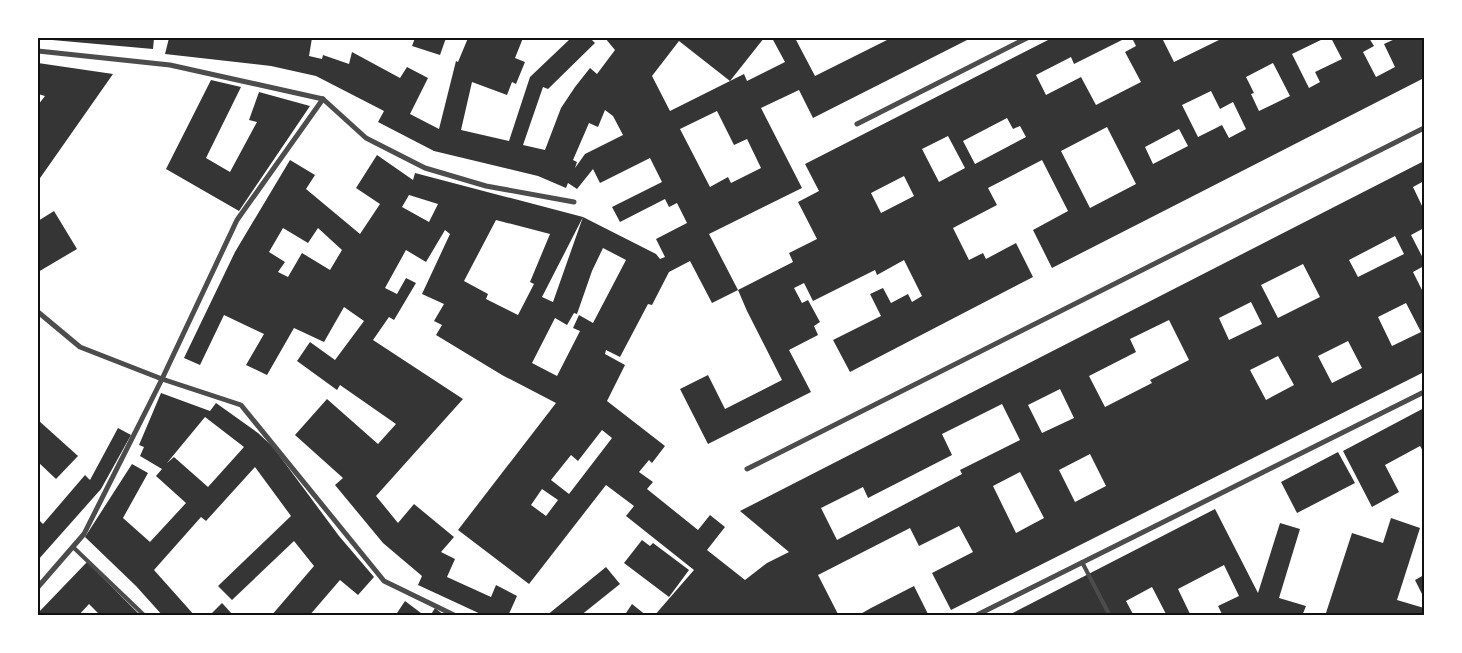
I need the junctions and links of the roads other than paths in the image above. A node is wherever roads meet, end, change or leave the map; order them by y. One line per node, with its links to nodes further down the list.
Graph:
1 (1027, 38): 4 (street)
2 (38, 51): 3 (street)
3 (323, 99): 6 (street); 8 (street)
4 (857, 124)
5 (1424, 128): 10 (street)
6 (574, 202)
7 (38, 312): 8 (street)
8 (162, 379): 11 (street); 15 (street)
9 (1424, 392): 12 (street)
10 (747, 469)
11 (73, 546): 13 (street); 14 (lane)
12 (1082, 562): 16 (street); 17 (lane)
13 (38, 587)
14 (145, 616)
15 (456, 616)
16 (975, 616)
17 (1110, 616)

